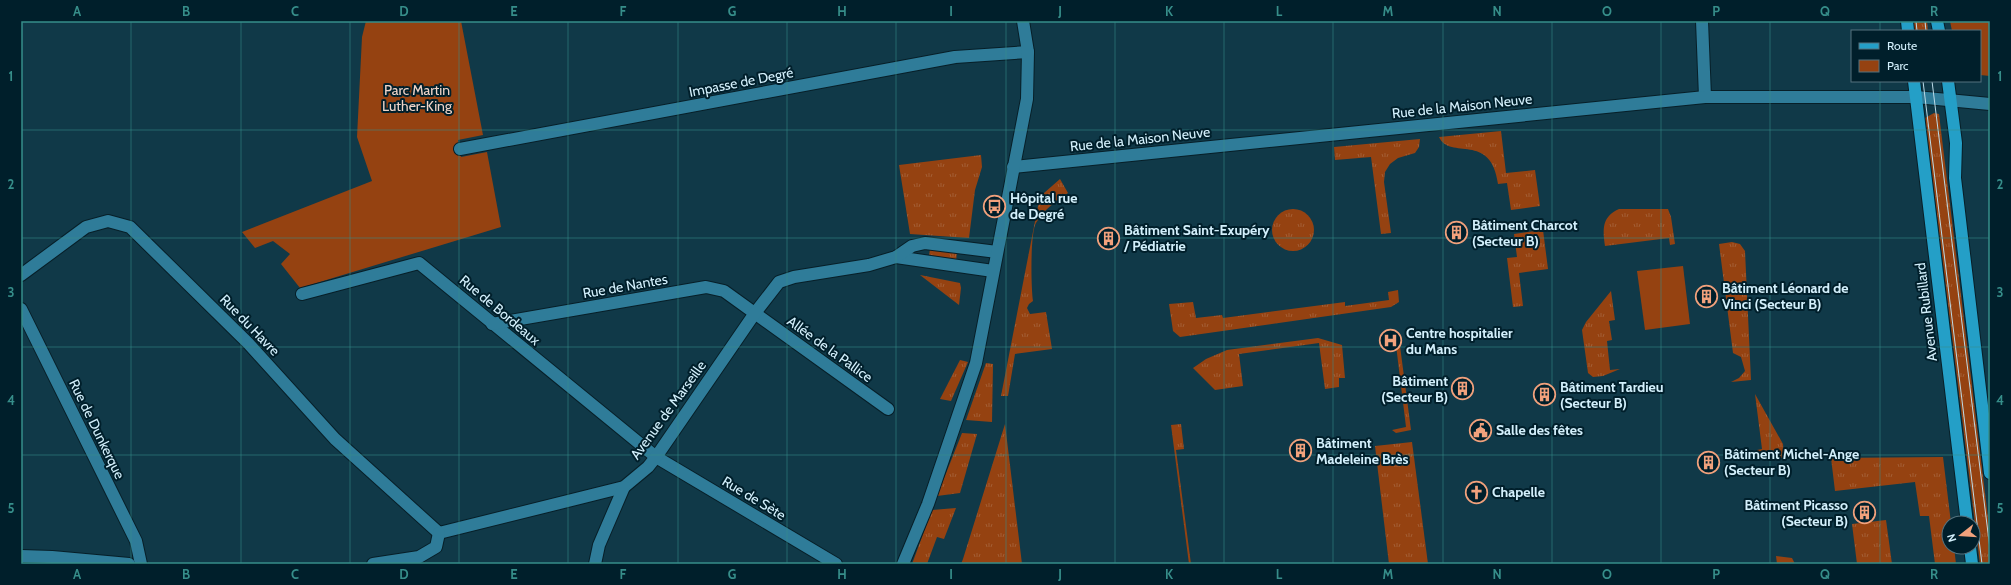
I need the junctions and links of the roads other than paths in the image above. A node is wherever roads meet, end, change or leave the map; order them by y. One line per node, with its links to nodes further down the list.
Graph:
1 (1023, 21): 3 (street)
2 (1702, 21): 6 (street)
3 (1028, 52): 10 (street, Impasse de Degré); 11 (street)
4 (1914, 82): 7 (main road, Avenue Rubillard)
5 (1948, 82): 8 (main road)
6 (1705, 97): 7 (street, Rue de la Maison Neuve); 11 (street, Rue de la Maison Neuve)
7 (1916, 97): 8 (street); 24 (main road, Avenue Rubillard)
8 (1954, 101): 9 (street); 22 (main road)
9 (1990, 104)
10 (460, 149)
11 (1013, 167): 12 (street)
12 (997, 252): 13 (street, Avenue de Marseille); 14 (street)
13 (896, 257): 14 (street, Avenue de Marseille); 18 (street, Avenue de Marseille)
14 (993, 271): 32 (street)
15 (21, 275): 25 (street, Rue du Havre)
16 (302, 294): 19 (street, Rue de Bordeaux)
17 (21, 309): 28 (street, Rue de Dunkerque)
18 (755, 314): 19 (street, Rue de Nantes); 20 (street, Allée de la Pallice); 21 (street, Avenue de Marseille)
19 (492, 324): 21 (street, Rue de Bordeaux)
20 (888, 409)
21 (656, 457): 23 (street, Avenue de Marseille); 31 (street, Rue de Sète)
22 (1990, 474)
23 (624, 487): 25 (street, Avenue de Marseille); 30 (street)
24 (1966, 515)
25 (439, 532): 29 (street)
26 (21, 556): 27 (street)
27 (129, 564)
28 (141, 564)
29 (373, 564)
30 (595, 564)
31 (836, 564)
32 (903, 564)

